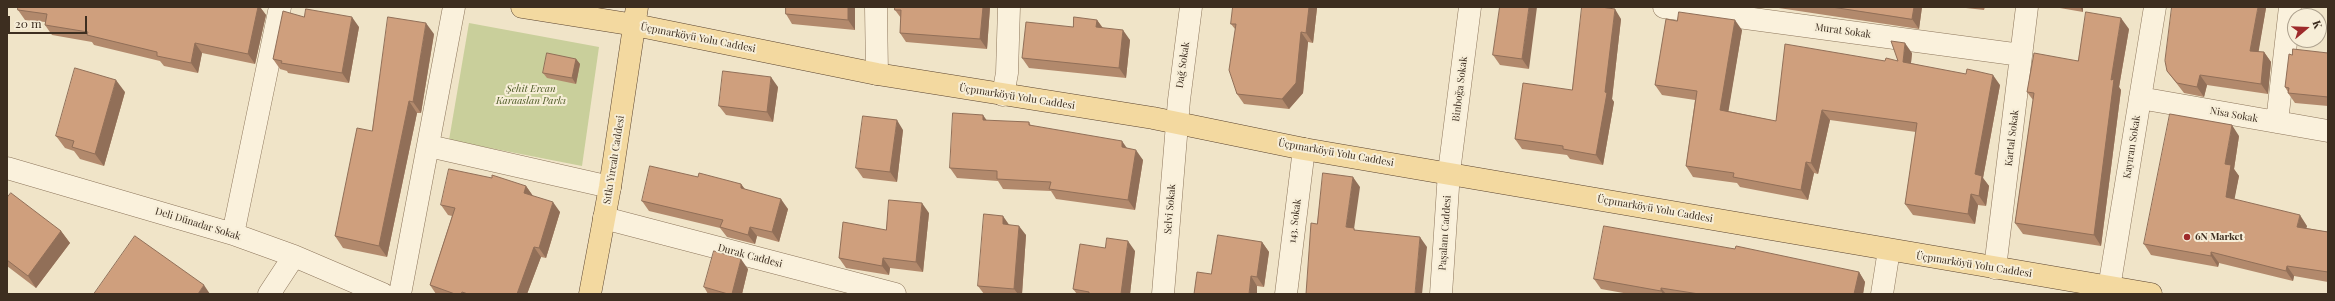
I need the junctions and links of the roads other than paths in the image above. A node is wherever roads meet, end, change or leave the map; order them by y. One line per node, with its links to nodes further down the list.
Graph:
1 (280, 7): 26 (street)
2 (454, 7): 20 (street)
3 (522, 7): 12 (main road, Üçpınarköyü Yolu Caddesi)
4 (876, 7): 14 (street)
5 (1010, 7): 15 (street)
6 (1191, 7): 18 (street, Dağ Sokak)
7 (1470, 7): 23 (street, Binboğa Sokak)
8 (1665, 7): 13 (street, Murat Sokak)
9 (2027, 7): 13 (street, Kartal Sokak)
10 (2155, 7): 16 (street, Kayıran Sokak)
11 (2290, 7): 17 (street)
12 (636, 16): 14 (main road, Üçpınarköyü Yolu Caddesi); 24 (main road, Sıtkı Yırcalı Caddesi)
13 (2021, 55): 29 (street, Kartal Sokak)
14 (877, 74): 15 (main road, Üçpınarköyü Yolu Caddesi)
15 (1003, 95): 18 (main road, Üçpınarköyü Yolu Caddesi)
16 (2140, 98): 17 (street, Nisa Sokak); 31 (street, Kayıran Sokak)
17 (2277, 122): 19 (street, Nisa Sokak)
18 (1178, 123): 21 (main road, Üçpınarköyü Yolu Caddesi); 37 (street, Selvi Sokak)
19 (2328, 131)
20 (429, 146): 24 (street); 34 (street)
21 (1304, 149): 23 (main road, Üçpınarköyü Yolu Caddesi); 38 (street, 143. Sokak)
22 (7, 168): 26 (street, Deli Dünadar Sokak)
23 (1449, 172): 27 (main road, Üçpınarköyü Yolu Caddesi); 39 (street, Paşalanı Caddesi)
24 (610, 187): 25 (main road, Sıtkı Yırcalı Caddesi)
25 (604, 218): 35 (main road, Sıtkı Yırcalı Caddesi); 36 (street, Durak Caddesi)
26 (233, 234): 28 (street, Deli Dünadar Sokak)
27 (1889, 250): 29 (main road, Üçpınarköyü Yolu Caddesi); 40 (street)
28 (294, 256): 32 (street); 33 (street, Deli Dünadar Sokak)
29 (1995, 268): 30 (main road, Üçpınarköyü Yolu Caddesi)
30 (2071, 288): 31 (main road, Üçpınarköyü Yolu Caddesi)
31 (2109, 288): 41 (main road, Üçpınarköyü Yolu Caddesi)
32 (269, 294)
33 (383, 294)
34 (400, 294)
35 (590, 294)
36 (895, 294)
37 (1163, 294)
38 (1286, 294)
39 (1441, 294)
40 (1882, 294)
41 (2151, 294)

